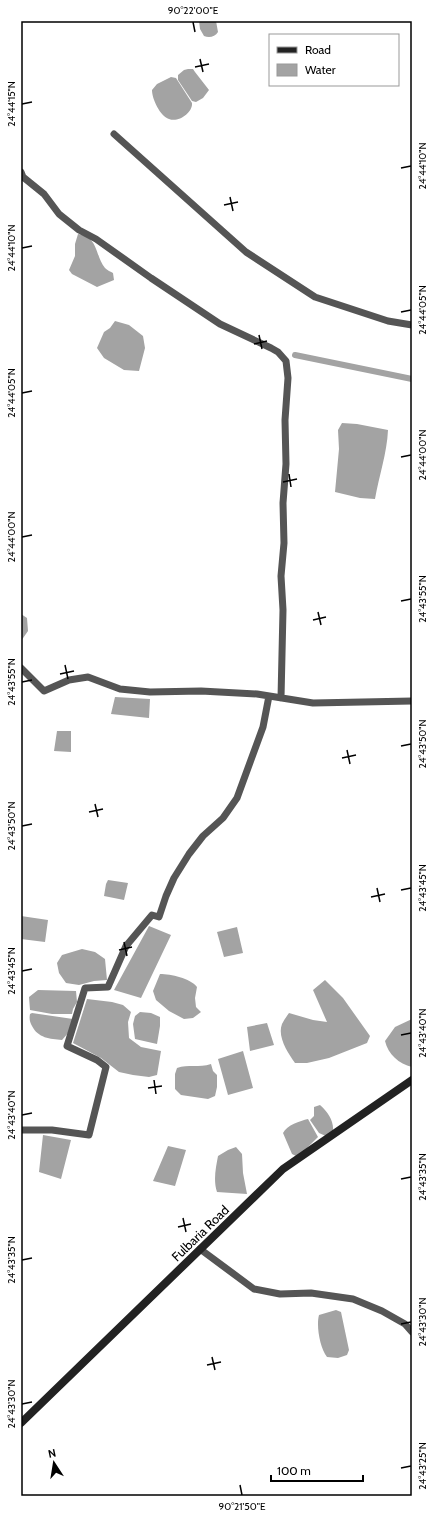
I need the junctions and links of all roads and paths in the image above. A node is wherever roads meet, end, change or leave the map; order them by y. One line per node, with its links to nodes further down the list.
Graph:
1 (114, 134): 3 (street)
2 (21, 172): 6 (street)
3 (412, 325)
4 (21, 668): 5 (street)
5 (269, 696): 6 (street); 9 (street)
6 (281, 698): 7 (street)
7 (412, 701)
8 (412, 1080): 10 (main road, Fulbaria Road)
9 (21, 1130)
10 (200, 1249): 11 (street); 12 (main road, Fulbaria Road)
11 (412, 1332)
12 (21, 1423)

